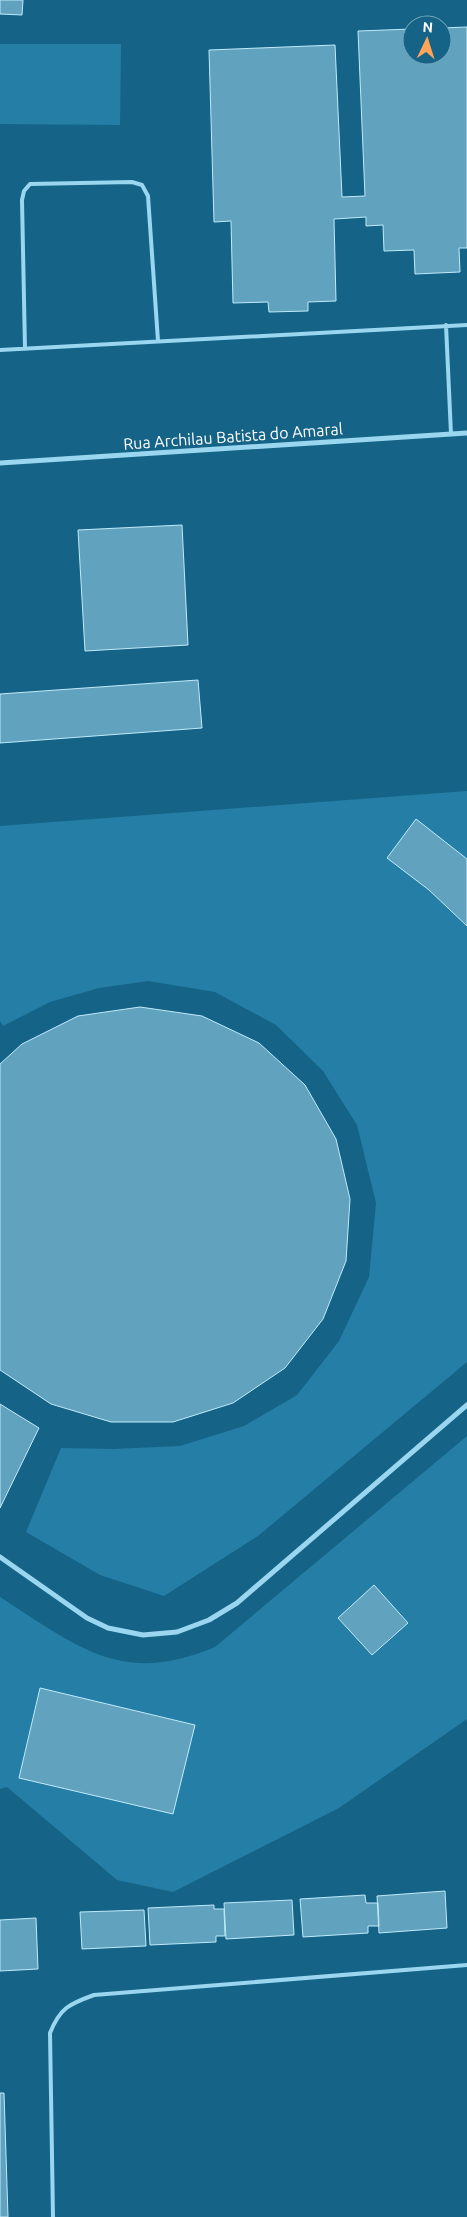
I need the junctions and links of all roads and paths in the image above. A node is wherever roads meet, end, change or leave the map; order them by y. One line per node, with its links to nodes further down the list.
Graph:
1 (467, 325): 2 (lane)
2 (446, 326): 3 (lane); 7 (lane)
3 (158, 341): 4 (lane); 4 (lane)
4 (25, 349): 5 (lane)
5 (0, 350)
6 (467, 433): 7 (street, Rua Archilau Batista do Amaral)
7 (451, 434): 8 (street, Rua Archilau Batista do Amaral)
8 (0, 463)
9 (467, 1405): 10 (street)
10 (0, 1557)
11 (467, 1965): 12 (lane)
12 (53, 2217)

